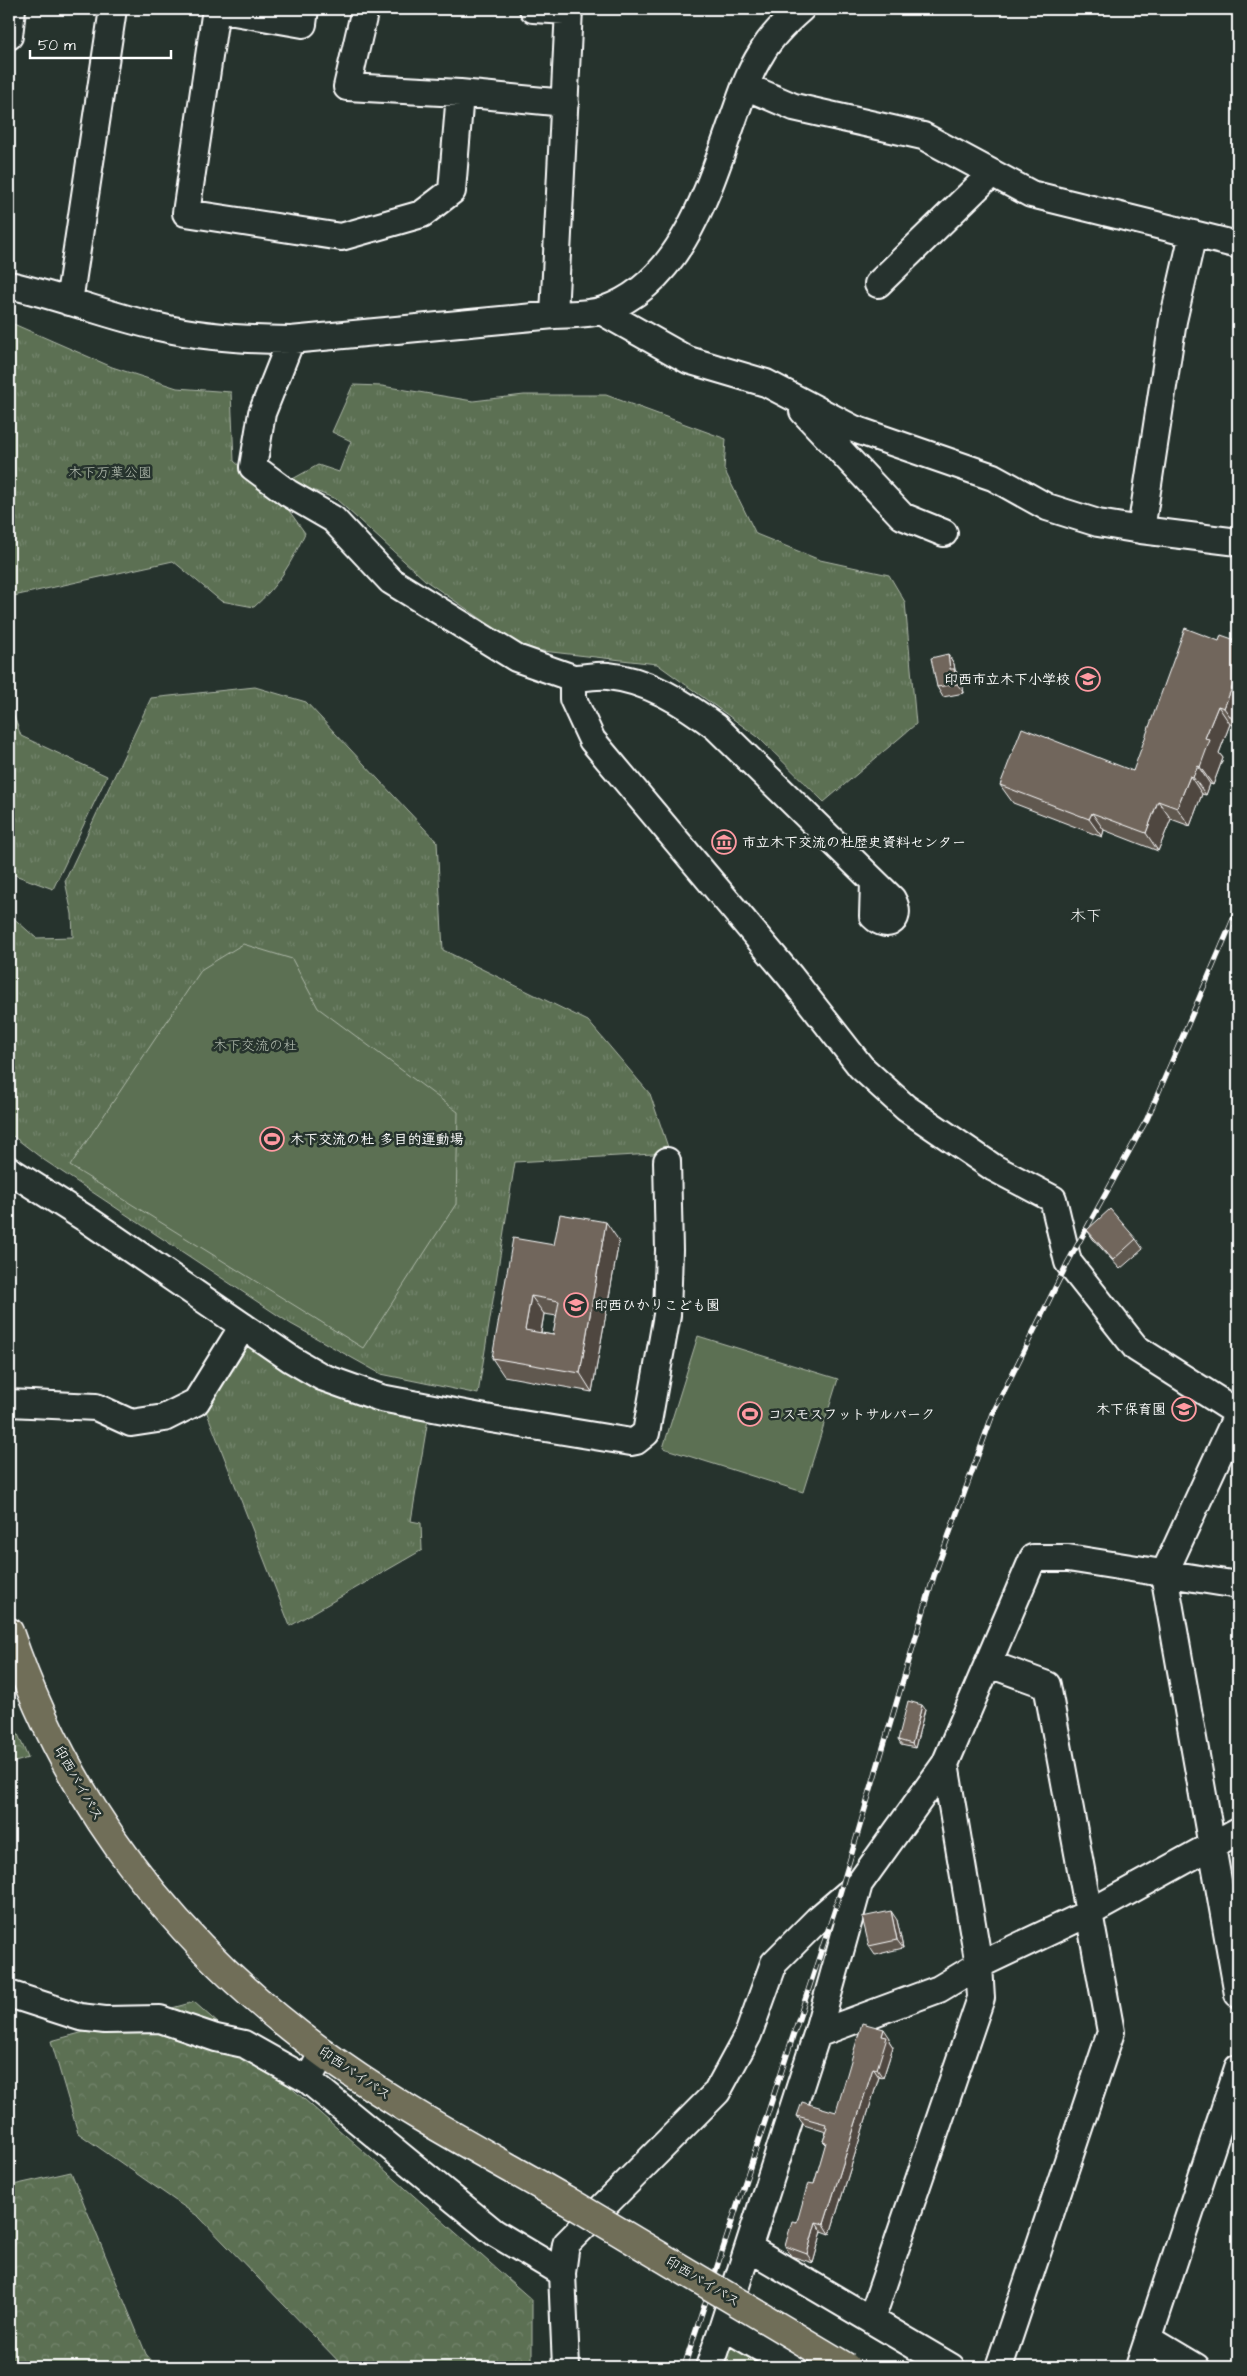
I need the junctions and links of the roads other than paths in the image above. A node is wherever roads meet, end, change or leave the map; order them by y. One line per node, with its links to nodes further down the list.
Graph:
1 (12, 9): 9 (street)
2 (113, 9): 18 (street)
3 (217, 9): 4 (street); 11 (street)
4 (305, 9)
5 (365, 9): 11 (street)
6 (533, 9): 8 (street)
7 (801, 9): 10 (street)
8 (569, 10): 12 (street)
9 (9, 36)
10 (746, 86): 13 (street); 19 (street)
11 (460, 92): 12 (street)
12 (564, 103): 20 (street)
13 (992, 173): 14 (street); 16 (street)
14 (1193, 234): 15 (street); 23 (street)
15 (1238, 245)
16 (878, 284)
17 (9, 285): 18 (street)
18 (69, 302): 21 (street)
19 (601, 311): 20 (street); 22 (street)
20 (554, 315): 21 (street)
21 (291, 340): 26 (street)
22 (785, 393): 23 (street); 24 (street)
23 (1141, 530): 25 (street)
24 (944, 533)
25 (1238, 542)
26 (573, 678): 27 (street); 32 (street)
27 (874, 882)
28 (667, 1161): 30 (street)
29 (9, 1170): 30 (street)
30 (243, 1326): 31 (street)
31 (9, 1403)
32 (1238, 1413): 33 (street)
33 (1164, 1574): 34 (street); 36 (street); 39 (street)
34 (1238, 1586)
35 (9, 1632): 46 (highway, 印西バイパス)
36 (989, 1664): 37 (street); 41 (street)
37 (945, 1764): 40 (street); 42 (street)
38 (1238, 1831): 39 (street)
39 (1211, 1846): 41 (street); 44 (street)
40 (860, 1884): 45 (street); 50 (street)
41 (1089, 1914): 42 (street); 59 (street)
42 (979, 1965): 45 (street); 51 (street)
43 (9, 1994): 48 (street)
44 (1238, 1994)
45 (817, 2034): 49 (street)
46 (323, 2052): 48 (street); 57 (highway, 印西バイパス, bridge)
47 (1238, 2068): 53 (street)
48 (308, 2080): 50 (street)
49 (749, 2248): 51 (street); 52 (street)
50 (562, 2273): 54 (street)
51 (871, 2320): 58 (street)
52 (723, 2326): 55 (street); 56 (street)
53 (1149, 2339): 60 (street); 61 (street)
54 (566, 2367)
55 (709, 2367)
56 (793, 2367)
57 (846, 2367)
58 (951, 2367)
59 (999, 2367)
60 (1140, 2367)
61 (1196, 2367)

